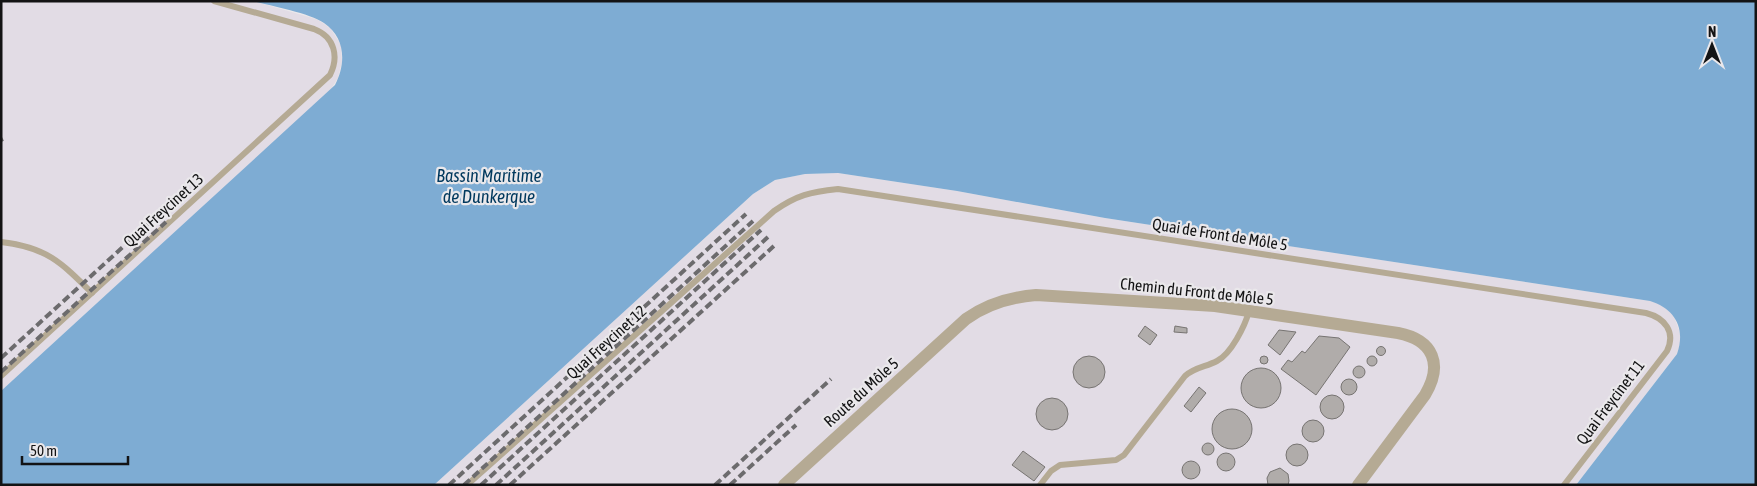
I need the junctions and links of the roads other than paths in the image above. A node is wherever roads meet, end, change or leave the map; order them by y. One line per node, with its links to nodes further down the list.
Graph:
1 (214, 1): 4 (lane, Quai Freycinet 13)
2 (764, 220): 7 (lane, Quai de Front de Môle 5); 9 (lane, Quai Freycinet 12)
3 (1, 242): 4 (lane)
4 (92, 293): 8 (lane, Quai Freycinet 13)
5 (1249, 311): 6 (street, Chemin du Front de Môle 5); 11 (lane); 12 (street, Chemin du Front de Môle 5)
6 (960, 324): 10 (street, Route du Môle 5)
7 (1670, 333): 13 (lane, Quai Freycinet 11)
8 (1, 376)
9 (467, 485)
10 (784, 485)
11 (1040, 485)
12 (1358, 485)
13 (1564, 485)

